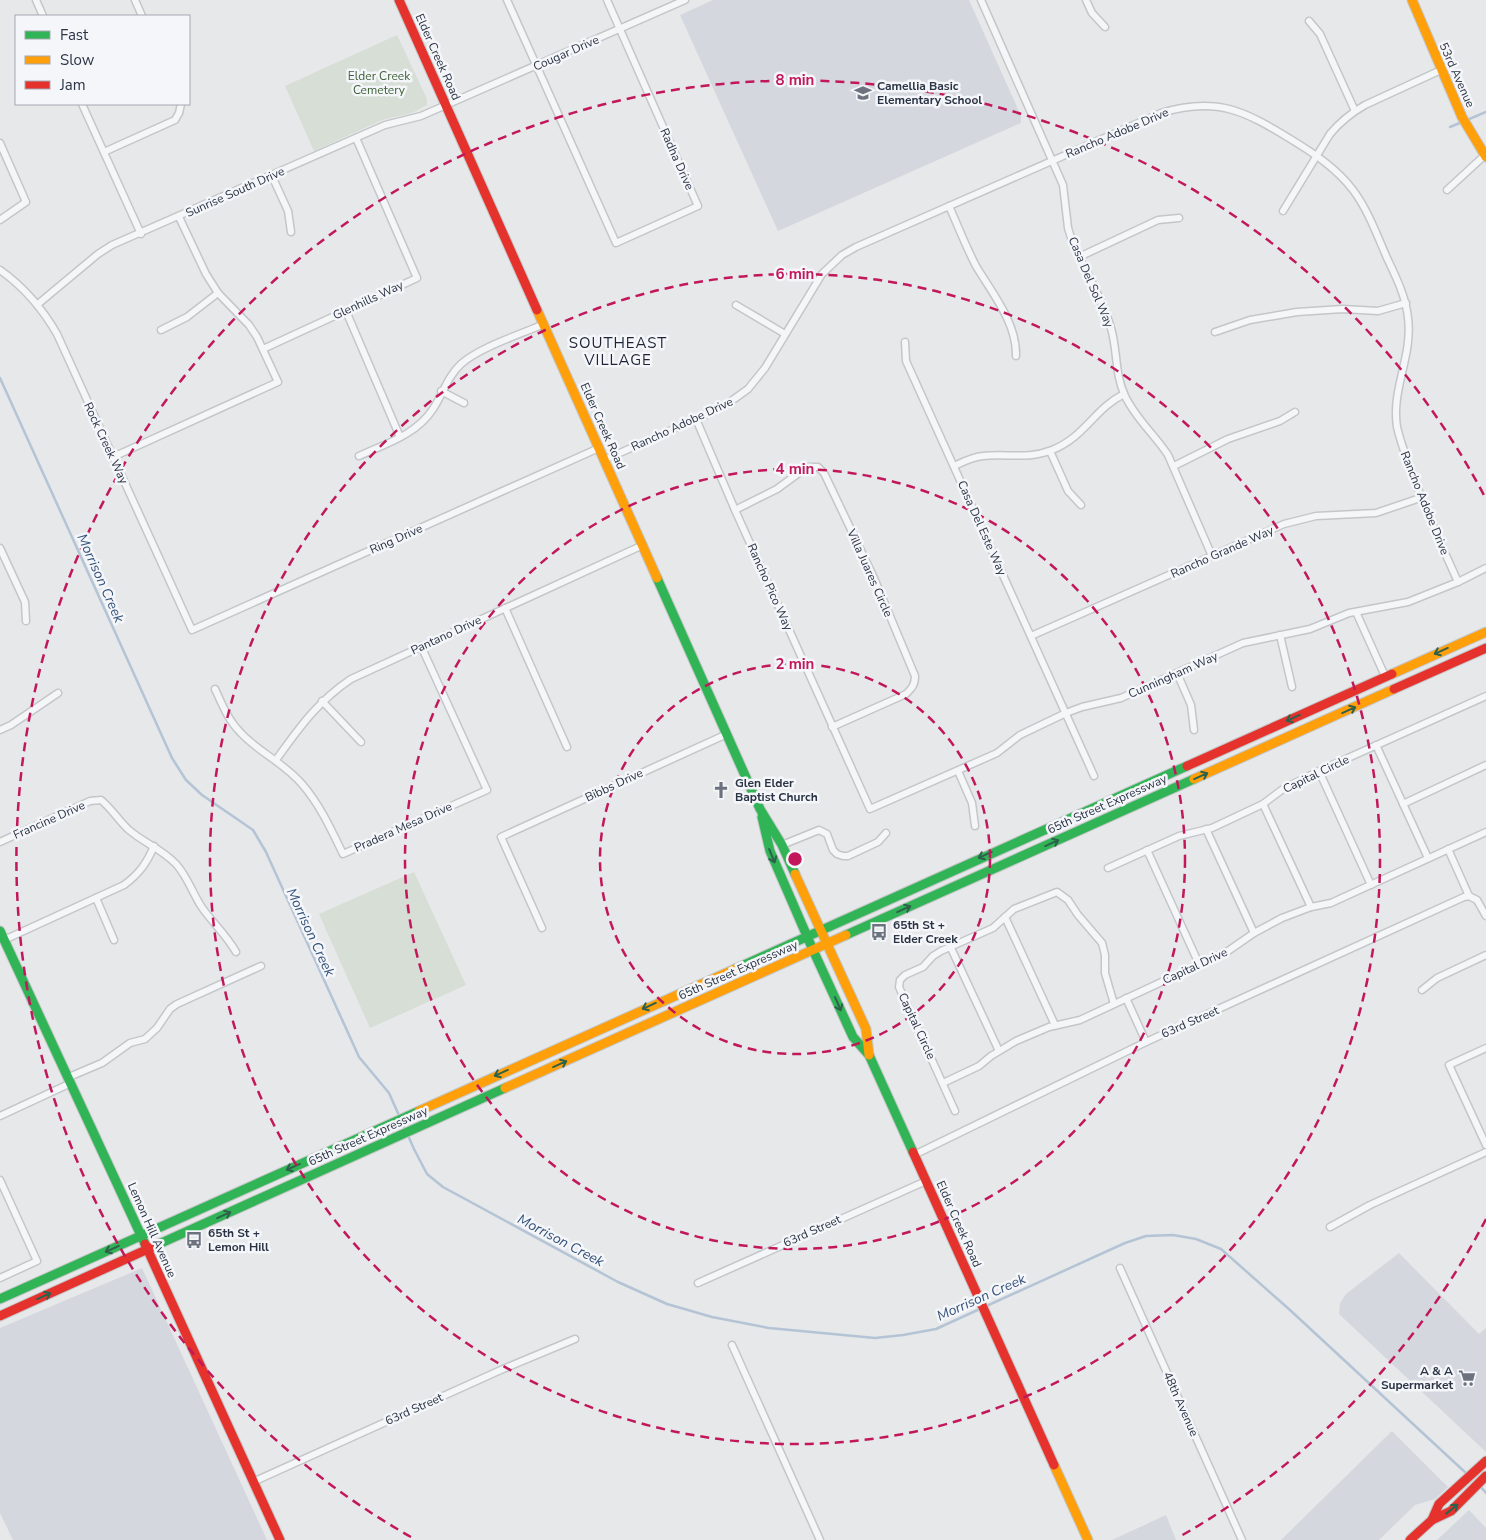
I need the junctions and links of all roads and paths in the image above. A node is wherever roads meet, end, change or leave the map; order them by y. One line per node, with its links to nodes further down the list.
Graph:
1 (36, 0): 10 (street)
2 (135, 0): 11 (street)
3 (399, 0): 19 (main road, Elder Creek Road)
4 (507, 0): 15 (street)
5 (607, 0): 14 (street)
6 (685, 0): 14 (street, Cougar Drive)
7 (981, 0): 26 (street, Casa Del Sol Way)
8 (1086, 0): 13 (street)
9 (1412, 0): 16 (main road, 53rd Avenue)
10 (43, 15)
11 (142, 15)
12 (1310, 21): 20 (street)
13 (1105, 27)
14 (620, 29): 15 (street, Cougar Drive); 15 (street, Radha Drive)
15 (536, 66): 19 (street, Cougar Drive)
16 (1441, 70): 20 (street); 25 (main road, 53rd Avenue)
17 (82, 105): 23 (street)
18 (181, 105): 23 (street)
19 (446, 105): 21 (street, Sunrise South Drive); 43 (main road, Elder Creek Road)
20 (1355, 111): 24 (street)
21 (356, 138): 27 (street, Sunrise South Drive); 42 (street, Glenhills Way)
22 (0, 143): 33 (street)
23 (104, 152): 35 (street)
24 (1317, 155): 26 (street, Rancho Adobe Drive); 30 (street); 39 (street, Rancho Adobe Drive)
25 (1485, 156): 28 (street)
26 (1053, 161): 29 (street, Rancho Adobe Drive); 36 (street, Casa Del Sol Way)
27 (272, 176): 31 (street, Sunrise South Drive); 34 (street)
28 (1447, 190)
29 (949, 206): 46 (street, Rancho Adobe Drive); 49 (street)
30 (1282, 211)
31 (180, 216): 35 (street, Sunrise South Drive); 38 (street)
32 (1179, 218): 36 (street)
33 (0, 220)
34 (291, 232)
35 (140, 234): 40 (street, Sunrise South Drive)
36 (1079, 257): 51 (street, Casa Del Sol Way)
37 (0, 270): 40 (street, Rock Creek Way)
38 (218, 293): 44 (street); 48 (street)
39 (1406, 303): 45 (street); 63 (street, Rancho Adobe Drive)
40 (38, 304): 59 (street, Rock Creek Way)
41 (736, 305): 46 (street)
42 (346, 311): 48 (street, Glenhills Way); 55 (street)
43 (544, 324): 50 (street); 56 (main road, Elder Creek Road)
44 (161, 330)
45 (1215, 332)
46 (785, 334): 54 (street, Rancho Adobe Drive)
47 (905, 342): 61 (street, Casa Del Este Way)
48 (263, 349): 59 (street)
49 (1016, 356)
50 (441, 391): 52 (street); 55 (street)
51 (1124, 394): 57 (street); 62 (street, Casa Del Sol Way)
52 (464, 403)
53 (1295, 412): 62 (street)
54 (696, 419): 60 (street, Rancho Adobe Drive); 65 (street, Rancho Pico Way)
55 (400, 437): 58 (street)
56 (600, 448): 60 (main road, Elder Creek Road); 74 (street, Ring Drive)
57 (1050, 451): 61 (street); 64 (street)
58 (359, 456)
59 (113, 457): 74 (street, Rock Creek Way)
60 (604, 460): 66 (main road, Elder Creek Road)
61 (954, 466): 77 (street, Casa Del Este Way)
62 (1174, 466): 68 (street, Casa Del Sol Way)
63 (1420, 498): 68 (street, Rancho Grande Way); 70 (street, Rancho Adobe Drive)
64 (1081, 505)
65 (735, 510): 88 (street, Rancho Pico Way); 88 (street, Villa Juares Circle)
66 (643, 545): 71 (street, Pantano Drive); 91 (main road, Elder Creek Road)
67 (0, 548): 73 (street)
68 (1212, 556): 77 (street, Rancho Grande Way)
69 (1486, 568): 70 (street, Cunningham Way)
70 (1458, 582): 72 (street, Cunningham Way)
71 (504, 608): 78 (street, Pantano Drive); 94 (street)
72 (1356, 612): 76 (street, Cunningham Way); 81 (street)
73 (26, 622)
74 (192, 630)
75 (1486, 632): 81 (main road, 65th Street Expressway, one-way to 81)
76 (1280, 635): 80 (street, Cunningham Way); 83 (street)
77 (1031, 636): 87 (street, Casa Del Este Way)
78 (421, 646): 86 (street, Pantano Drive); 95 (street, Pradera Mesa Drive)
79 (1486, 648): 128 (main road, 65th Street Expressway, one-way to 79)
80 (1177, 673): 87 (street, Cunningham Way); 90 (street)
81 (1386, 676): 122 (main road, 65th Street Expressway, one-way to 122)
82 (215, 688): 95 (street, Pradera Mesa Drive)
83 (1292, 688)
84 (58, 693): 89 (street)
85 (1486, 696): 93 (street, Capital Circle)
86 (322, 701): 92 (street); 95 (street, Pantano Drive)
87 (1066, 713): 97 (street, Cunningham Way); 99 (street, Casa Del Este Way)
88 (832, 726): 103 (street, Rancho Pico Way)
89 (0, 730)
90 (1194, 730)
91 (727, 734): 102 (main road, Elder Creek Road); 121 (street, Bibbs Drive)
92 (361, 742)
93 (1376, 745): 98 (street, Capital Circle); 101 (street)
94 (567, 747)
95 (276, 760)
96 (1486, 765): 101 (street)
97 (958, 770): 103 (street, Cunningham Way); 104 (street)
98 (1319, 771): 100 (street, Capital Circle); 115 (street)
99 (1094, 776)
100 (1263, 804): 105 (street, Capital Circle); 118 (street)
101 (1403, 804): 113 (street)
102 (760, 809): 109 (main road, Elder Creek Road); 125 (main road, Elder Creek Road, one-way to 125)
103 (870, 809)
104 (975, 826)
105 (1206, 829): 112 (street, Capital Circle); 124 (street)
106 (1486, 832): 111 (street, Capital Drive)
107 (886, 833): 109 (street)
108 (0, 842): 110 (street, Francine Drive)
109 (782, 845): 122 (main road, Elder Creek Road)
110 (154, 846): 117 (street); 131 (street, Francine Drive)
111 (1448, 849): 113 (street, Capital Drive); 116 (street)
112 (1147, 850): 114 (street, Capital Circle); 133 (street)
113 (1428, 858): 115 (street, Capital Drive)
114 (1108, 868)
115 (1371, 885): 118 (street, Capital Drive)
116 (1469, 896): 119 (street); 139 (street, 63rd Street)
117 (96, 898): 126 (street); 127 (street)
118 (1311, 907): 124 (street, Capital Drive)
119 (1486, 916)
120 (1004, 917): 129 (street, Capital Circle); 137 (street, Capital Circle); 138 (street)
121 (542, 928)
122 (821, 929): 125 (main road, 65th Street Expressway); 128 (main road, Elder Creek Road)
123 (0, 931): 126 (main road, Lemon Hill Avenue)
124 (1254, 933): 133 (street, Capital Drive)
125 (807, 935): 130 (main road, Elder Creek Road); 153 (main road, 65th Street Expressway, one-way to 153)
126 (4, 940): 143 (main road, Lemon Hill Avenue)
127 (114, 940)
128 (828, 943): 130 (main road, 65th Street Expressway); 142 (main road, Elder Creek Road)
129 (950, 946): 141 (street); 144 (street, Capital Circle)
130 (813, 950): 142 (main road, Elder Creek Road, one-way to 142); 154 (main road, 65th Street Expressway, one-way to 130)
131 (236, 952)
132 (1486, 955): 135 (street)
133 (1199, 964): 136 (street, Capital Drive)
134 (261, 966): 143 (street)
135 (1422, 990)
136 (1126, 998): 137 (street, Capital Drive); 139 (street)
137 (1114, 1004): 138 (street, Capital Drive)
138 (1055, 1025): 141 (street, Capital Drive)
139 (1146, 1042): 149 (street, 63rd Street)
140 (1486, 1048): 147 (street)
141 (999, 1051): 144 (street, Capital Drive)
142 (869, 1055): 149 (main road, Elder Creek Road)
143 (70, 1080): 146 (street); 153 (main road, Lemon Hill Avenue)
144 (943, 1083): 145 (street, Capital Circle)
145 (955, 1111)
146 (0, 1116)
147 (1486, 1145)
148 (1486, 1152): 152 (street)
149 (914, 1155): 151 (main road, Elder Creek Road)
150 (0, 1180): 156 (street)
151 (926, 1181): 157 (street, 63rd Street); 168 (main road, Elder Creek Road)
152 (1330, 1227)
153 (141, 1235): 154 (main road, Lemon Hill Avenue); 158 (main road, 65th Street Expressway, one-way to 158)
154 (148, 1250): 159 (main road, 65th Street Expressway, one-way to 154); 164 (main road, Lemon Hill Avenue)
155 (1120, 1268): 169 (street, 48th Avenue)
156 (0, 1278)
157 (698, 1283)
158 (0, 1299)
159 (0, 1316)
160 (575, 1339): 164 (street, 63rd Street)
161 (732, 1345): 167 (street)
162 (1484, 1463): 165 (main road)
163 (1486, 1476): 165 (main road, one-way to 163)
164 (253, 1482): 166 (main road, Lemon Hill Avenue)
165 (1432, 1520): 170 (main road)
166 (280, 1540)
167 (820, 1540)
168 (1088, 1540)
169 (1242, 1540)
170 (1410, 1540)

